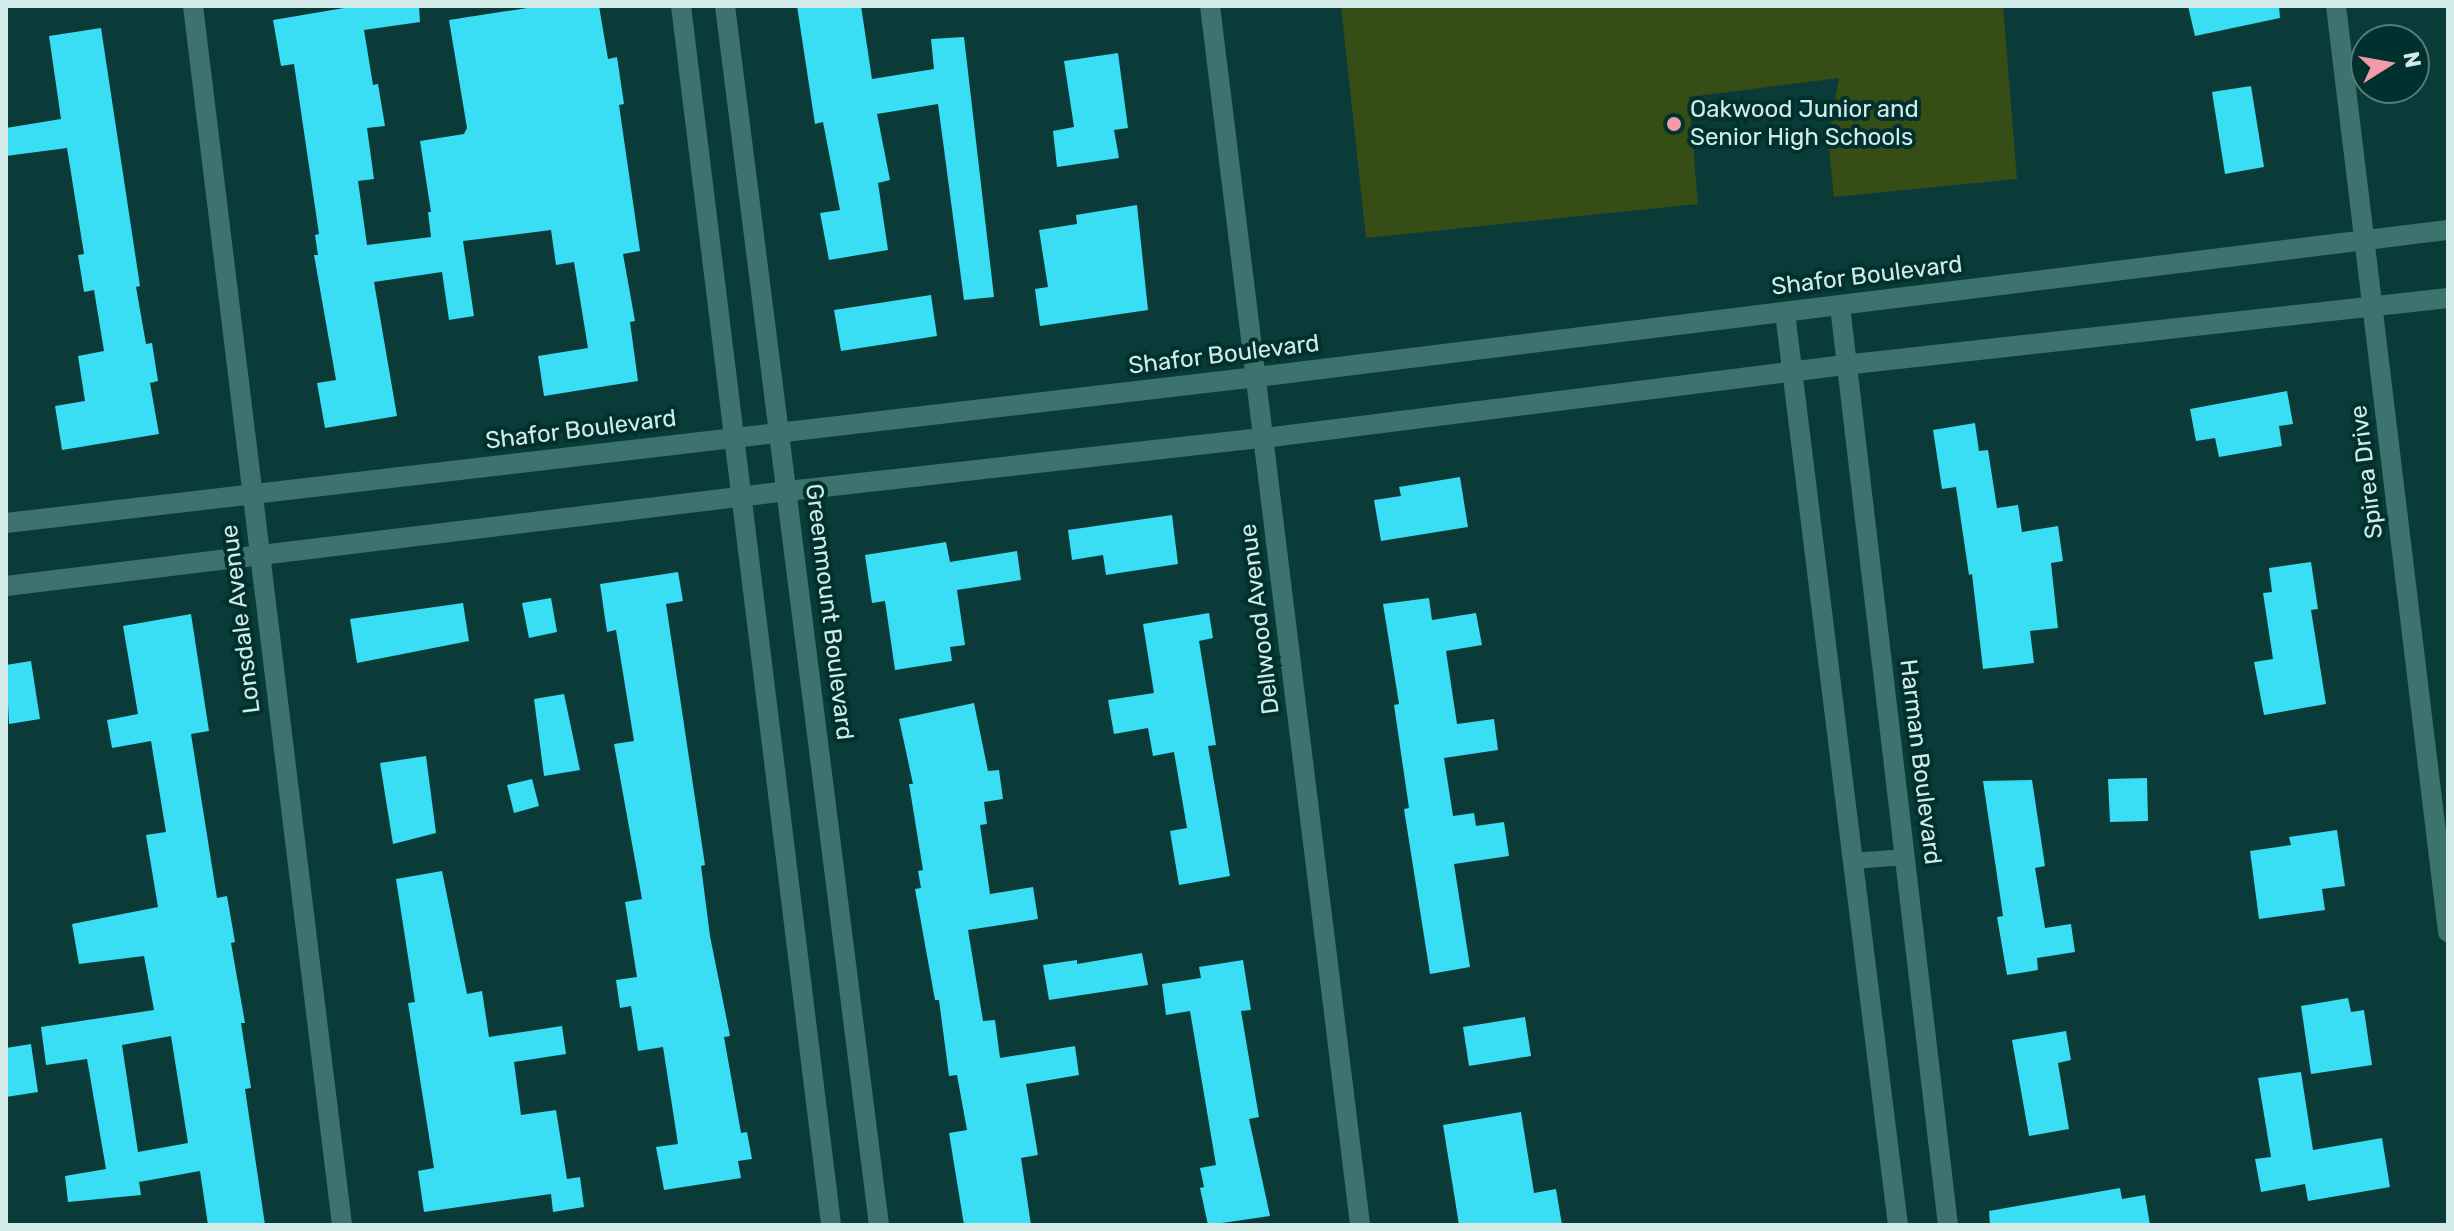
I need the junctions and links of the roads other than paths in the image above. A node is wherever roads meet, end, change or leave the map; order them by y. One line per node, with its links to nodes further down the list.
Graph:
1 (193, 6): 19 (street, Lonsdale Avenue)
2 (681, 6): 17 (street)
3 (725, 6): 15 (street, Greenmount Boulevard)
4 (1210, 6): 14 (street, Dellwood Avenue)
5 (2336, 6): 7 (street, Spirea Drive)
6 (2448, 230): 7 (street, Shafor Boulevard)
7 (2365, 240): 9 (street, Shafor Boulevard); 10 (street, Spirea Drive)
8 (2448, 298): 10 (street)
9 (1840, 306): 11 (street, Shafor Boulevard); 12 (street, Harman Boulevard)
10 (2373, 306): 12 (street); 26 (street, Spirea Drive)
11 (1785, 313): 13 (street); 14 (street, Shafor Boulevard)
12 (1844, 365): 13 (street); 24 (street, Harman Boulevard)
13 (1791, 371): 16 (street); 25 (street)
14 (1257, 377): 15 (street, Shafor Boulevard); 16 (street, Dellwood Avenue)
15 (778, 434): 17 (street, Shafor Boulevard); 18 (street, Greenmount Boulevard)
16 (1264, 438): 18 (street); 30 (street, Dellwood Avenue)
17 (733, 439): 19 (street, Shafor Boulevard); 20 (street)
18 (788, 491): 20 (street); 29 (street, Greenmount Boulevard)
19 (252, 494): 21 (street, Shafor Boulevard); 22 (street, Lonsdale Avenue)
20 (739, 497): 22 (street); 28 (street)
21 (6, 523)
22 (260, 557): 23 (street); 27 (street, Lonsdale Avenue)
23 (6, 586)
24 (1906, 857): 25 (lane); 32 (street, Harman Boulevard)
25 (1852, 861): 31 (street)
26 (2448, 932)
27 (342, 1225)
28 (831, 1225)
29 (879, 1225)
30 (1360, 1225)
31 (1898, 1225)
32 (1948, 1225)

